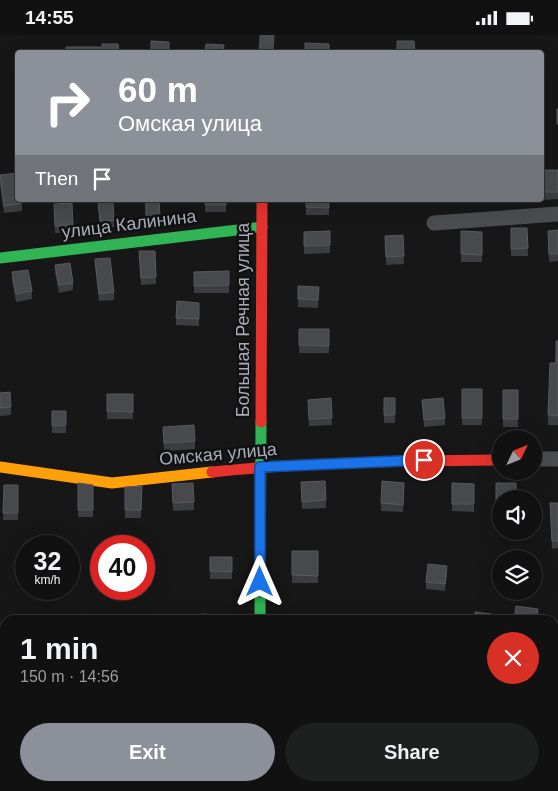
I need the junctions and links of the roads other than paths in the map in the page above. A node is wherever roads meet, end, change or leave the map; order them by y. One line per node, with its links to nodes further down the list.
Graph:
1 (267, 35): 2 (street)
2 (266, 50)
3 (262, 202): 6 (street, Большая Речная улица)
4 (558, 214): 5 (street)
5 (434, 223)
6 (262, 227): 7 (street, улица Калинина); 12 (street, Большая Речная улица)
7 (0, 258)
8 (542, 459): 9 (street)
9 (558, 459)
10 (492, 460): 12 (street, Омская улица)
11 (0, 467): 12 (street, Омская улица)
12 (260, 467): 13 (street, Большая Речная улица)
13 (260, 615)

